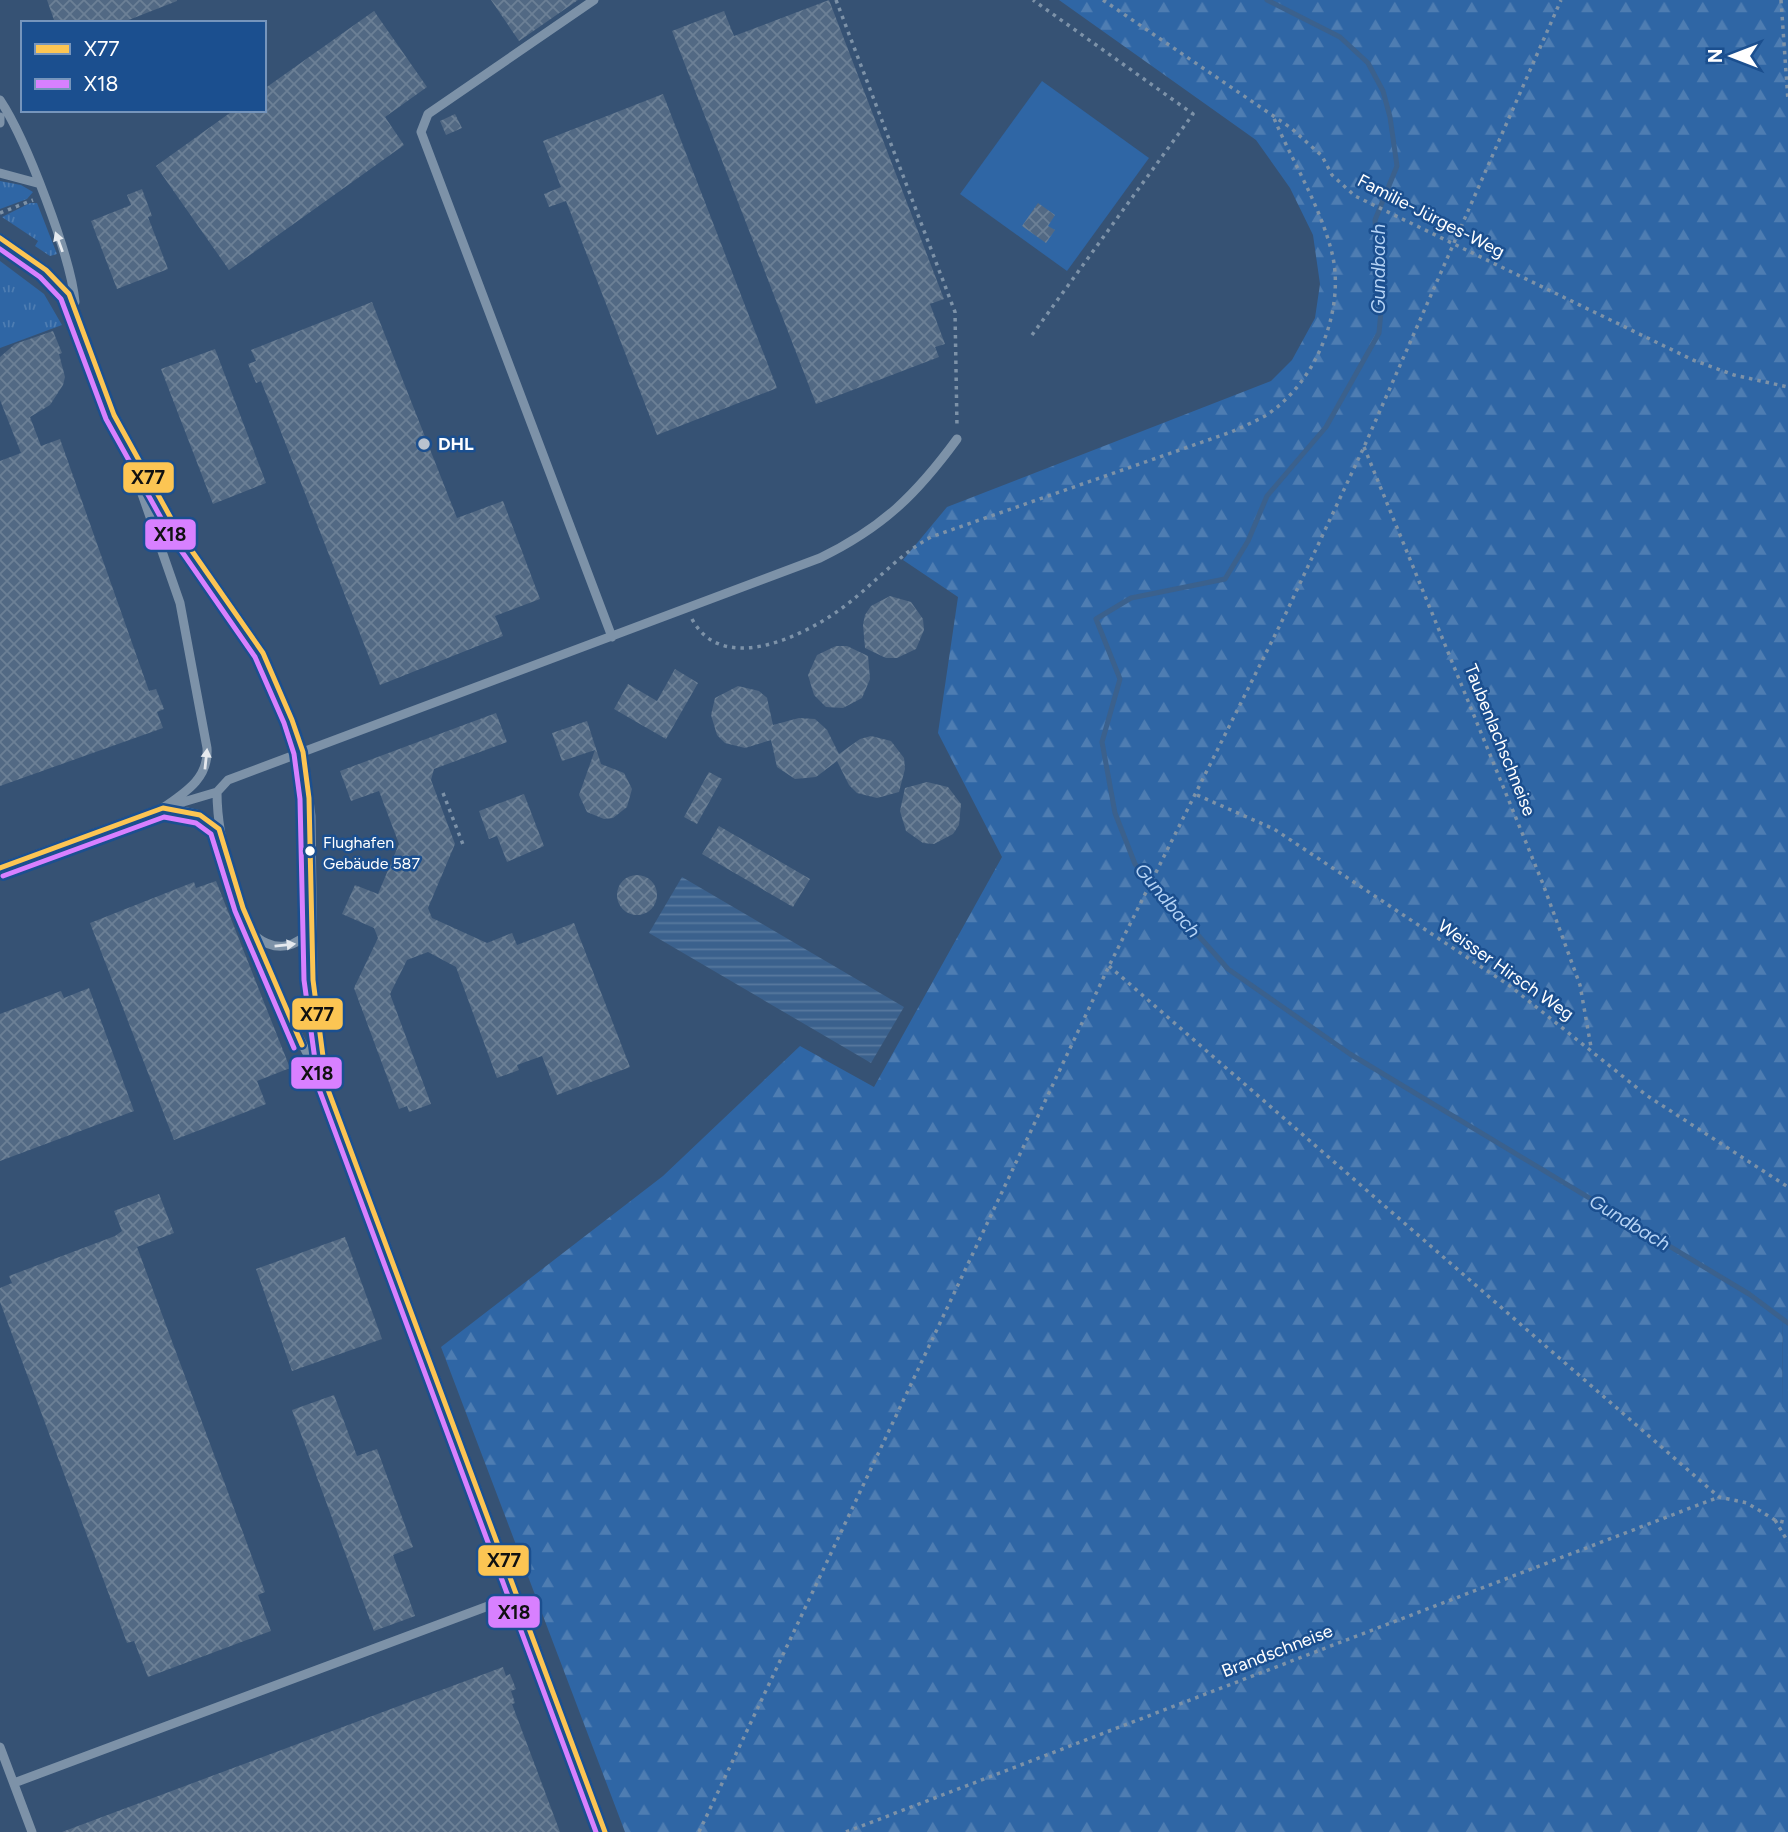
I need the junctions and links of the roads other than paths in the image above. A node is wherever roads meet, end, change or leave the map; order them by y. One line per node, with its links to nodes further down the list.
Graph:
1 (594, 0): 11 (lane)
2 (0, 100): 6 (lane)
3 (0, 117): 4 (lane)
4 (0, 123)
5 (0, 173): 6 (lane)
6 (37, 183): 8 (lane, one-way to 6)
7 (0, 238): 8 (lane)
8 (75, 307): 9 (lane)
9 (114, 415): 12 (lane); 14 (lane, one-way to 9)
10 (957, 439): 11 (lane)
11 (611, 637): 12 (lane)
12 (303, 752): 13 (lane); 17 (lane)
13 (217, 792): 14 (lane); 15 (lane)
14 (163, 808): 15 (lane); 16 (lane)
15 (219, 829): 18 (lane)
16 (0, 867)
17 (312, 928): 18 (lane, one-way to 17); 19 (lane)
18 (254, 934): 19 (lane)
19 (327, 1087): 20 (lane)
20 (515, 1596): 22 (lane); 24 (lane)
21 (0, 1747): 22 (lane)
22 (14, 1783): 23 (lane)
23 (32, 1832)
24 (605, 1832)

